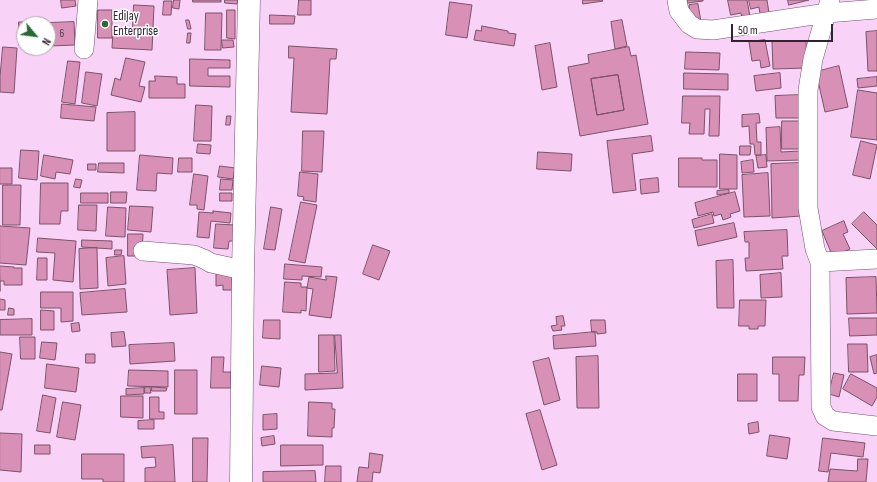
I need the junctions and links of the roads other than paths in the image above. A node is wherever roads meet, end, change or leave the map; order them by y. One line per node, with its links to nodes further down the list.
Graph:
1 (88, 0): 6 (street)
2 (249, 0): 10 (main road)
3 (677, 0): 4 (street)
4 (828, 6): 5 (street); 9 (street)
5 (877, 9)
6 (84, 50)
7 (143, 251): 10 (street)
8 (877, 259): 9 (street)
9 (820, 262): 11 (street)
10 (243, 270): 12 (main road)
11 (877, 426)
12 (242, 482)

